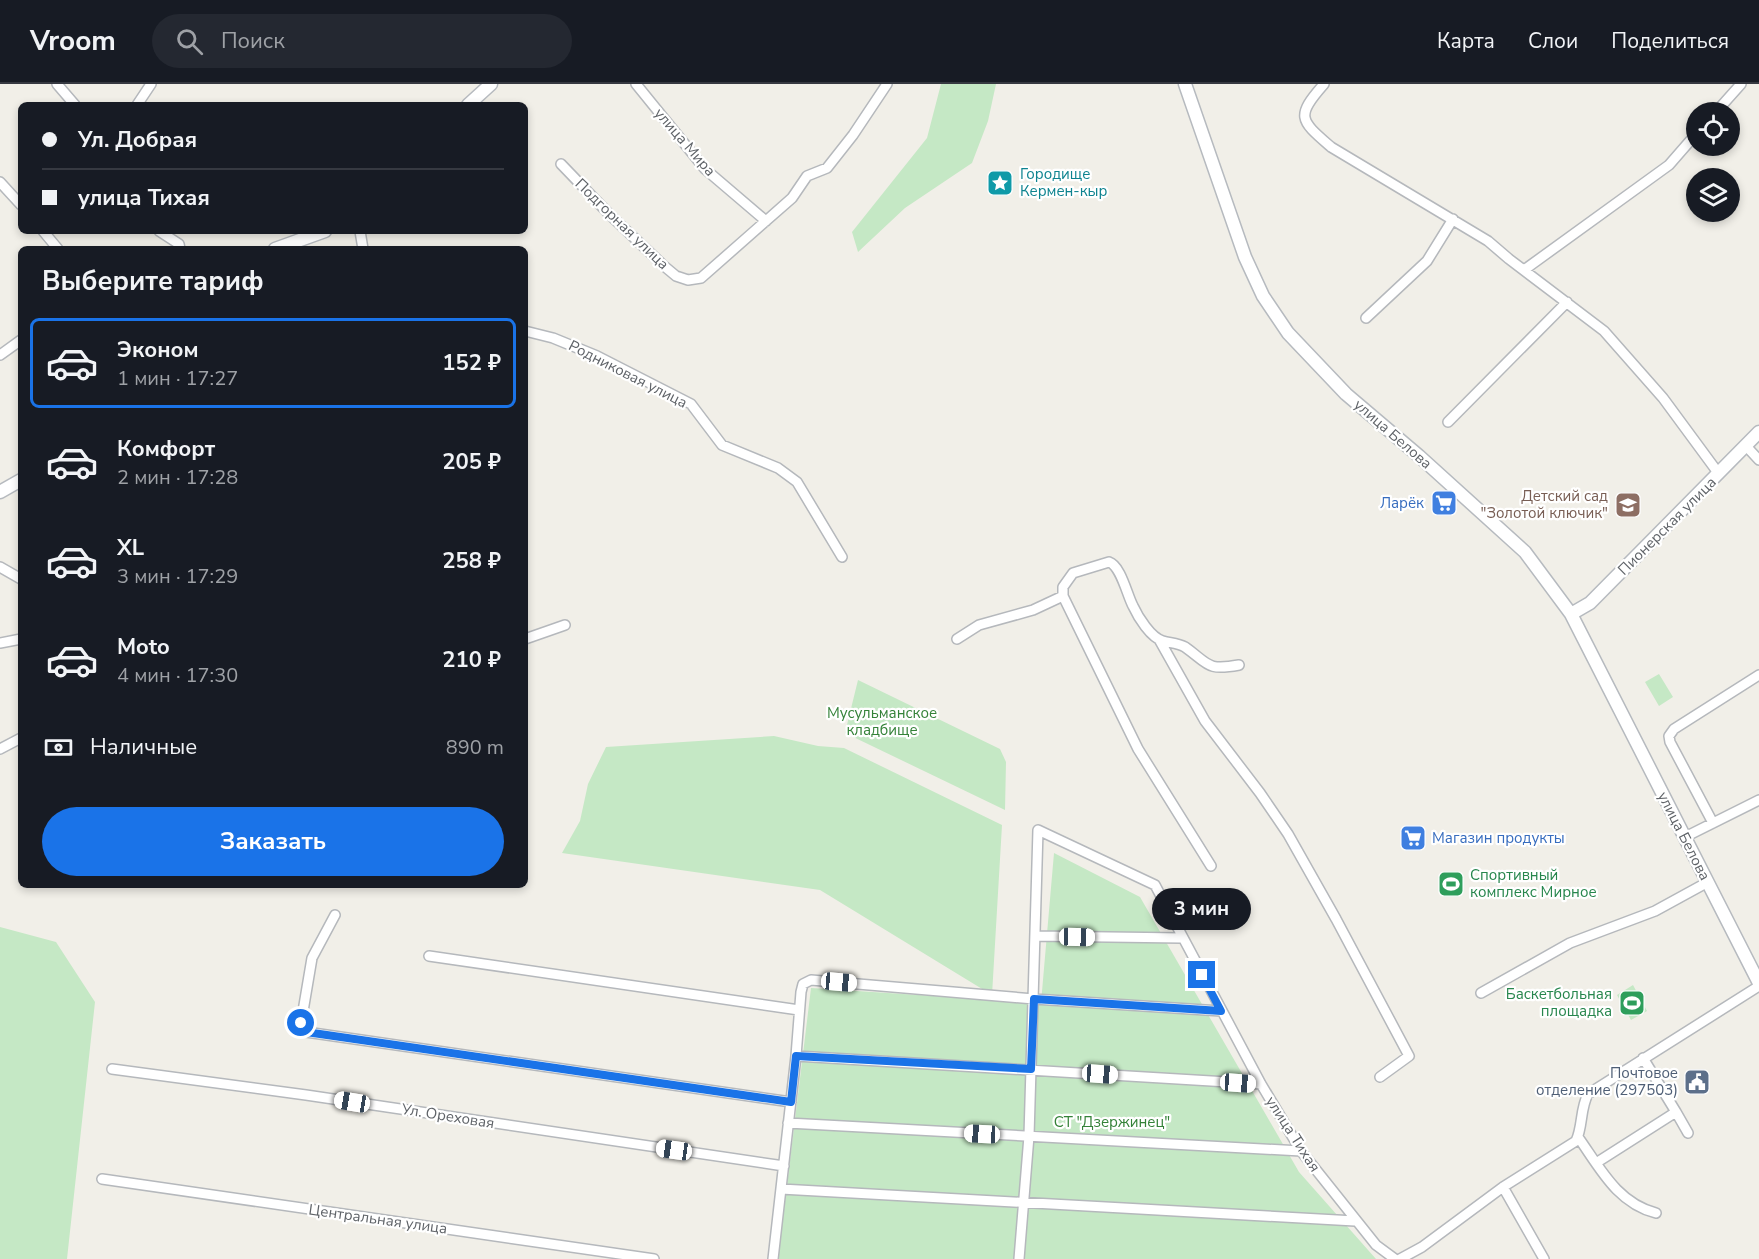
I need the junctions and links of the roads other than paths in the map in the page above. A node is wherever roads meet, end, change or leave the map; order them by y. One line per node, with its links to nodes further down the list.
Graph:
1 (57, 84): 9 (street)
2 (151, 84): 10 (street)
3 (491, 84): 11 (main road)
4 (636, 84): 18 (street, улица Мира)
5 (887, 84): 18 (street, Подгорная улица)
6 (1185, 84): 42 (main road, улица Белова)
7 (1324, 84): 17 (street)
8 (1741, 84): 12 (street)
9 (72, 102)
10 (139, 102)
11 (471, 102)
12 (1725, 102)
13 (1686, 145): 25 (street)
14 (561, 164): 18 (street, Подгорная улица)
15 (0, 182): 16 (street)
16 (18, 202)
17 (1453, 219): 25 (street); 27 (street)
18 (766, 220)
19 (46, 234): 22 (street)
20 (164, 234): 23 (street)
21 (317, 234): 24 (main road)
22 (56, 246)
23 (179, 246)
24 (284, 246)
25 (1524, 270): 26 (street)
26 (1568, 302): 31 (street); 35 (street)
27 (1366, 318)
28 (528, 332): 38 (street, Родниковая улица)
29 (18, 342): 30 (street)
30 (0, 354)
31 (1448, 422)
32 (1759, 432): 33 (main road, Пионерская улица)
33 (1746, 446): 34 (street); 35 (main road, Пионерская улица)
34 (1759, 460)
35 (1719, 474): 42 (main road, Пионерская улица)
36 (18, 482): 37 (main road)
37 (0, 492)
38 (842, 557)
39 (0, 567): 40 (street)
40 (18, 577)
41 (1063, 596): 45 (street); 47 (street); 56 (street)
42 (1571, 615): 55 (main road, улица Белова)
43 (565, 625): 44 (street)
44 (528, 638)
45 (957, 639)
46 (18, 640): 48 (street)
47 (1161, 641): 49 (street); 71 (street)
48 (0, 644)
49 (1239, 665)
50 (1759, 675): 54 (street)
51 (18, 740): 52 (street)
52 (0, 749)
53 (1759, 800): 54 (street)
54 (1713, 823): 55 (street)
55 (1685, 837): 57 (main road, улица Белова)
56 (1210, 866)
57 (1708, 882): 62 (main road, улица Белова); 63 (street)
58 (335, 915): 73 (street)
59 (1035, 936): 60 (street); 60 (street, улица Тихая); 64 (street)
60 (1182, 938): 66 (street, улица Тихая)
61 (429, 956): 65 (street)
62 (1759, 982): 68 (street)
63 (1481, 993)
64 (1034, 999): 65 (street); 66 (street); 70 (street)
65 (799, 1010): 67 (street)
66 (1221, 1011): 72 (street, улица Тихая)
67 (796, 1056): 70 (street); 73 (street)
68 (1643, 1058): 74 (street); 78 (street)
69 (112, 1069): 81 (street, Ул. Ореховая)
70 (1031, 1069): 72 (street); 77 (street)
71 (1380, 1077)
72 (1261, 1084): 79 (street, улица Тихая)
73 (791, 1102): 75 (street)
74 (1676, 1112): 76 (street); 80 (street)
75 (789, 1123): 77 (street); 81 (street)
76 (1688, 1133)
77 (1029, 1136): 79 (street); 85 (street)
78 (1578, 1137): 80 (street); 83 (street)
79 (1301, 1151): 87 (street, улица Тихая)
80 (1596, 1163): 86 (street)
81 (784, 1166): 84 (street)
82 (102, 1179): 89 (street, Центральная улица)
83 (1503, 1187): 88 (street); 95 (street)
84 (781, 1189): 85 (street); 90 (street)
85 (1024, 1203): 87 (street); 91 (street)
86 (1656, 1213)
87 (1355, 1221): 92 (street, улица Тихая)
88 (1422, 1247): 93 (street); 94 (street)
89 (654, 1259)
90 (773, 1259)
91 (1019, 1259)
92 (1395, 1259)
93 (1400, 1259)
94 (1423, 1259)
95 (1544, 1259)

